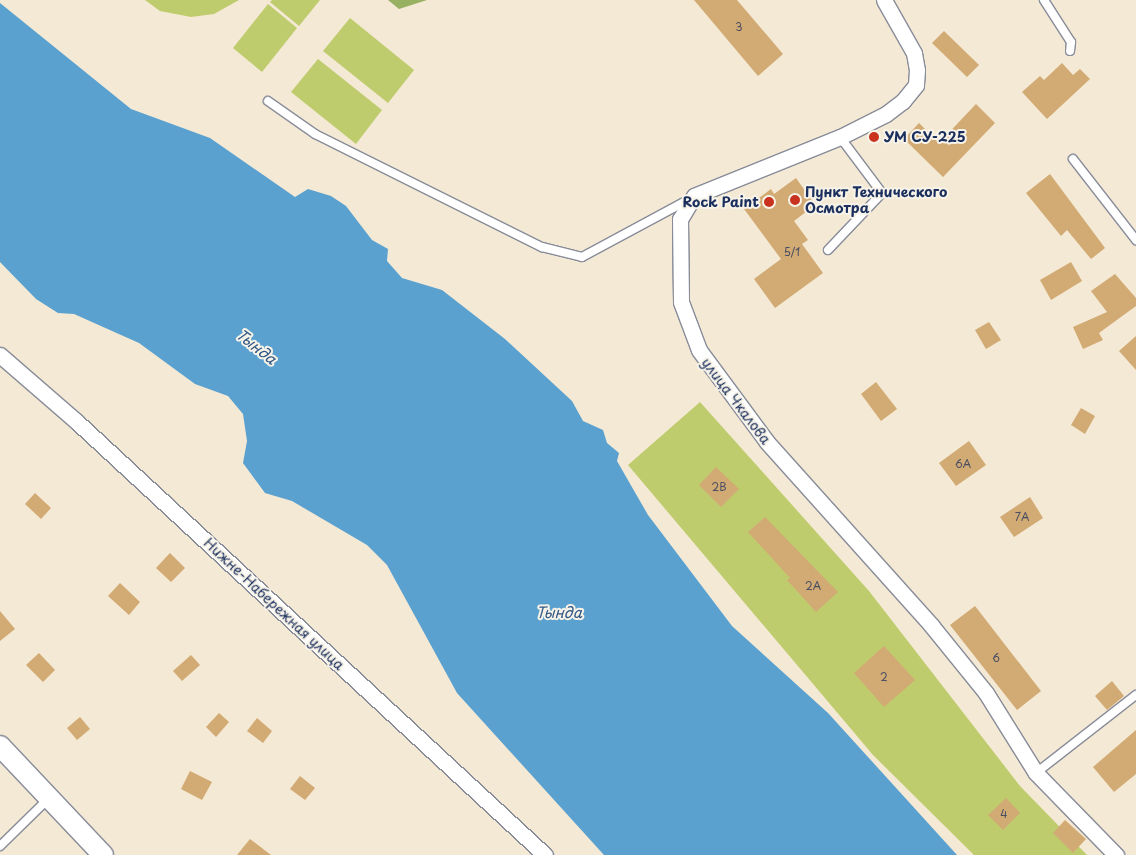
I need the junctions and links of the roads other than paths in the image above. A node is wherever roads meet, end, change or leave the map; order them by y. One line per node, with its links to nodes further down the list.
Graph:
1 (884, 0): 5 (street)
2 (1044, 0): 3 (lane)
3 (1070, 51)
4 (268, 101): 7 (lane)
5 (840, 137): 7 (street); 9 (lane)
6 (1072, 159): 8 (lane)
7 (694, 196): 13 (street, улица Чкалова)
8 (1136, 240)
9 (828, 250)
10 (0, 355): 17 (street, Нижне-Набережная улица)
11 (1136, 696): 13 (lane)
12 (0, 746): 14 (street)
13 (1036, 773): 18 (street, улица Чкалова)
14 (49, 798): 15 (lane); 16 (street)
15 (0, 846)
16 (103, 855)
17 (545, 855)
18 (1116, 855)

